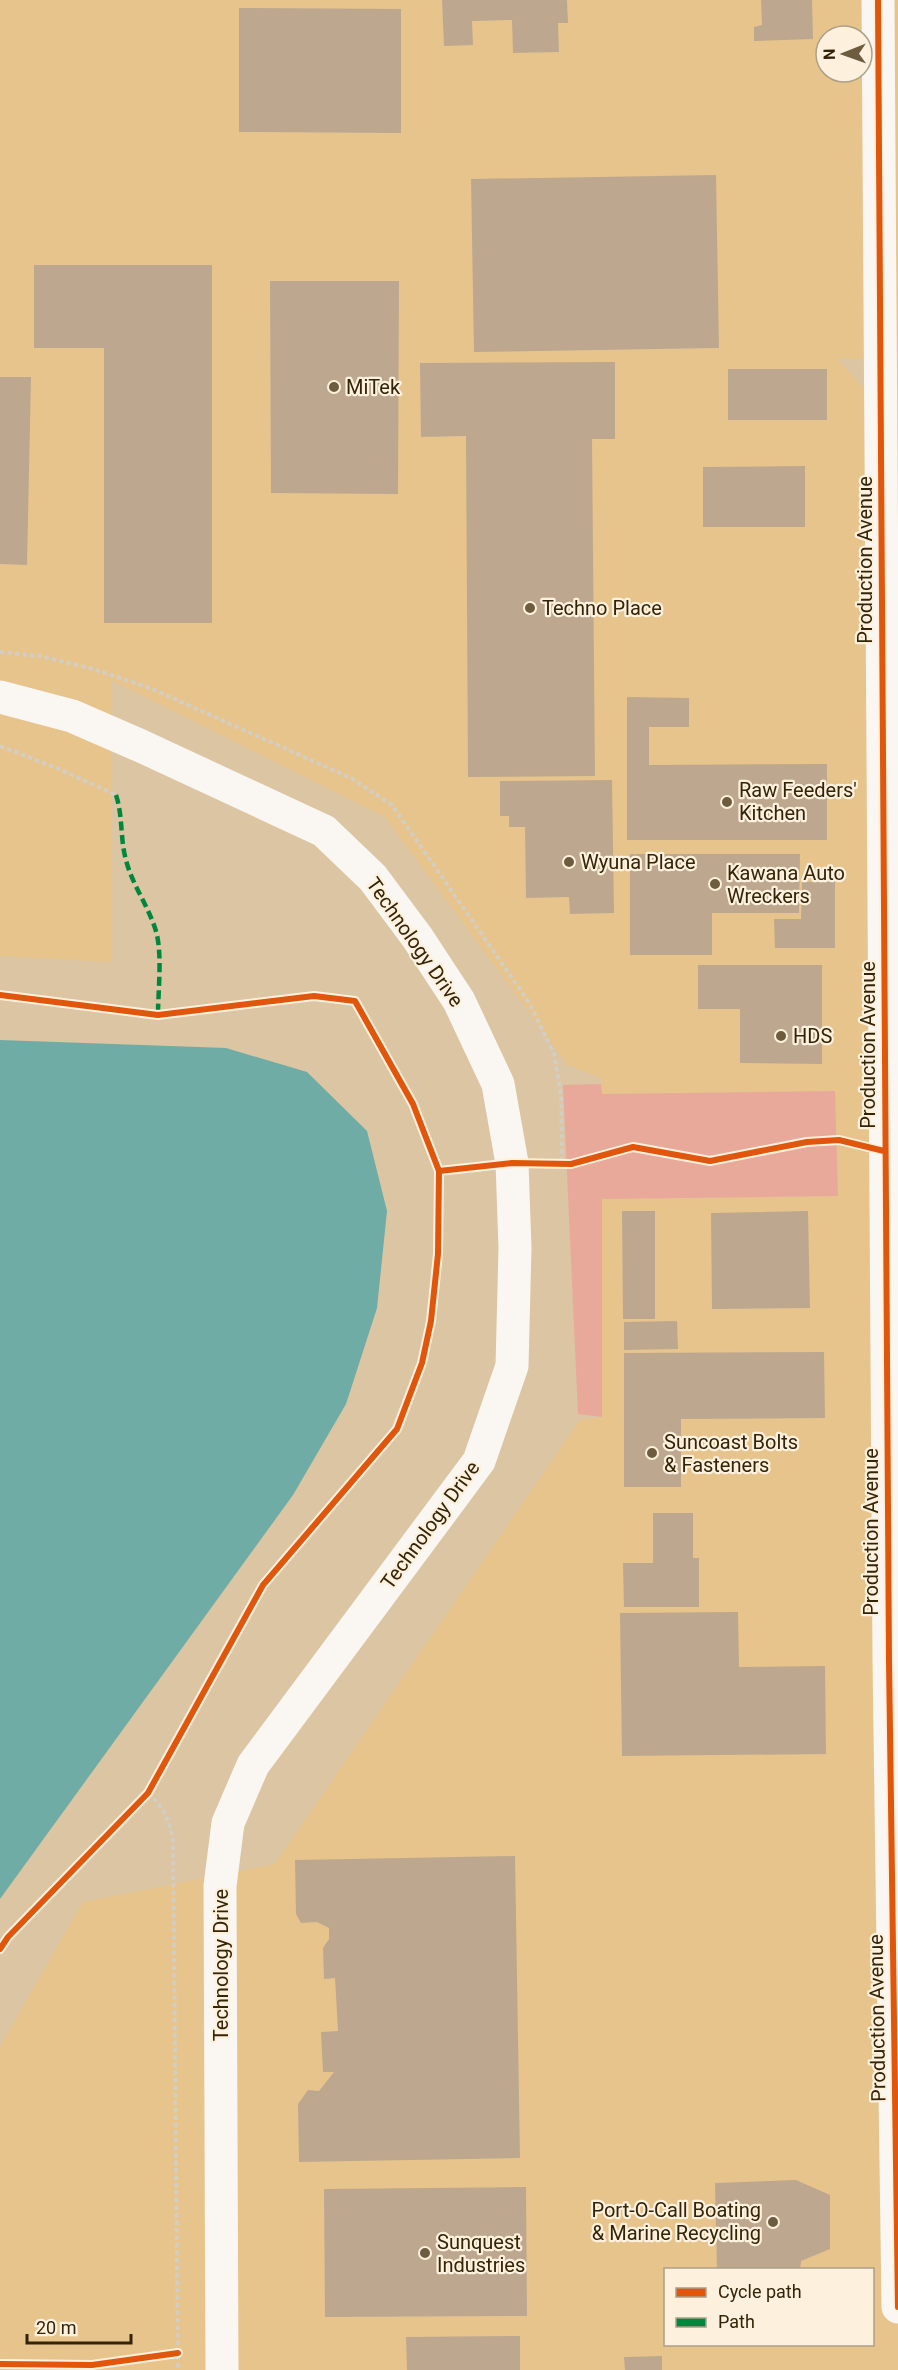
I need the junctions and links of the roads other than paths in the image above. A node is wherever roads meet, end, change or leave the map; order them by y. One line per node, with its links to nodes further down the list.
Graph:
1 (878, 0): 2 (street, Production Avenue)
2 (889, 428): 4 (street, Production Avenue)
3 (0, 698): 7 (street, Technology Drive)
4 (891, 966): 5 (street, Production Avenue)
5 (893, 1660): 6 (street, Production Avenue)
6 (898, 2307)
7 (222, 2370)

